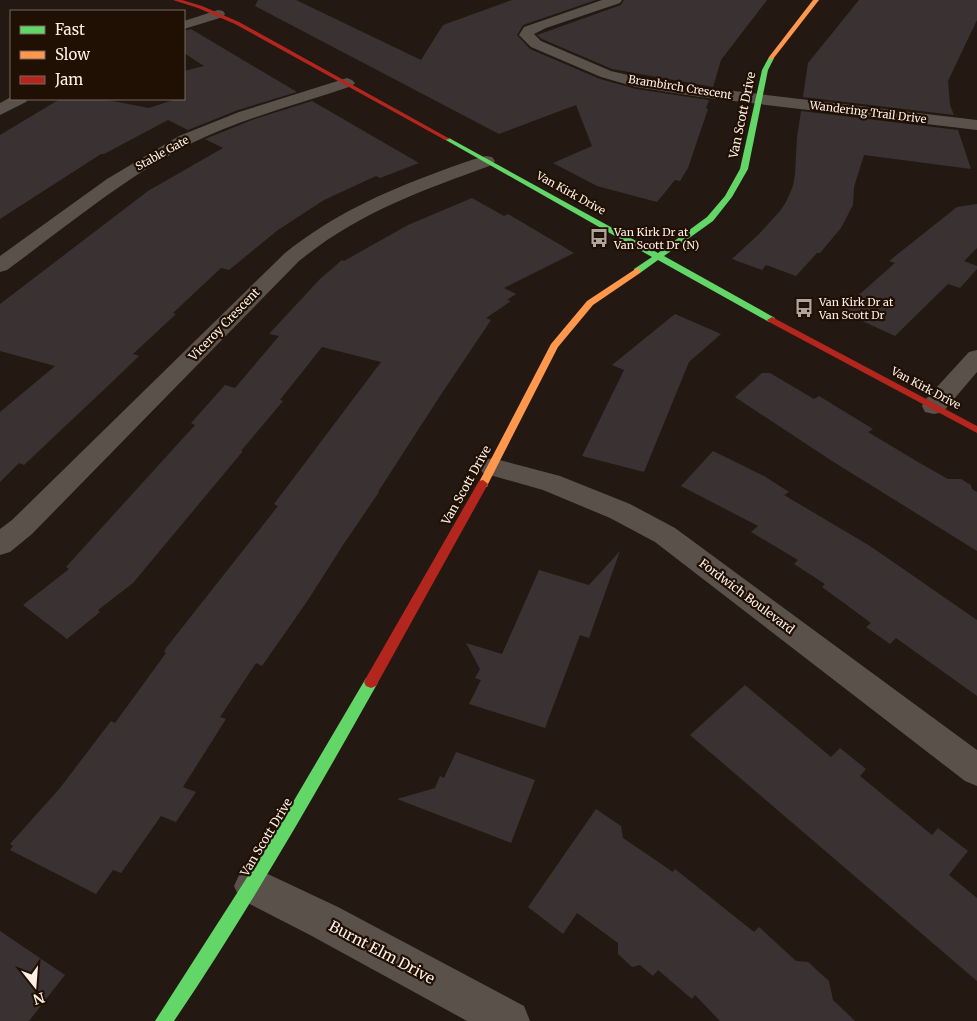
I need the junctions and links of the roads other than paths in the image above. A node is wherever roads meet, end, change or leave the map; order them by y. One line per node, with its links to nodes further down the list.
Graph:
1 (176, 0): 4 (street, Van Kirk Drive)
2 (615, 0): 7 (street, Brambirch Crescent)
3 (816, 0): 7 (street, Van Scott Drive)
4 (218, 14): 5 (street); 6 (street, Van Kirk Drive)
5 (185, 25)
6 (347, 83): 11 (street, Van Kirk Drive); 13 (street, Stable Gate)
7 (760, 99): 10 (street, Wandering Trail Drive); 12 (street, Van Scott Drive)
8 (18, 100): 9 (street)
9 (0, 110)
10 (977, 125)
11 (486, 160): 12 (street, Van Kirk Drive); 18 (street, Viceroy Crescent)
12 (660, 256): 15 (street, Van Kirk Drive); 17 (street, Van Scott Drive)
13 (0, 266)
14 (977, 357): 15 (street)
15 (934, 406): 16 (street, Van Kirk Drive)
16 (977, 430)
17 (492, 467): 19 (street, Fordwich Boulevard); 20 (street, Van Scott Drive)
18 (0, 544)
19 (977, 770)
20 (253, 886): 21 (street, Van Scott Drive); 22 (street, Burnt Elm Drive)
21 (164, 1021)
22 (509, 1021)

